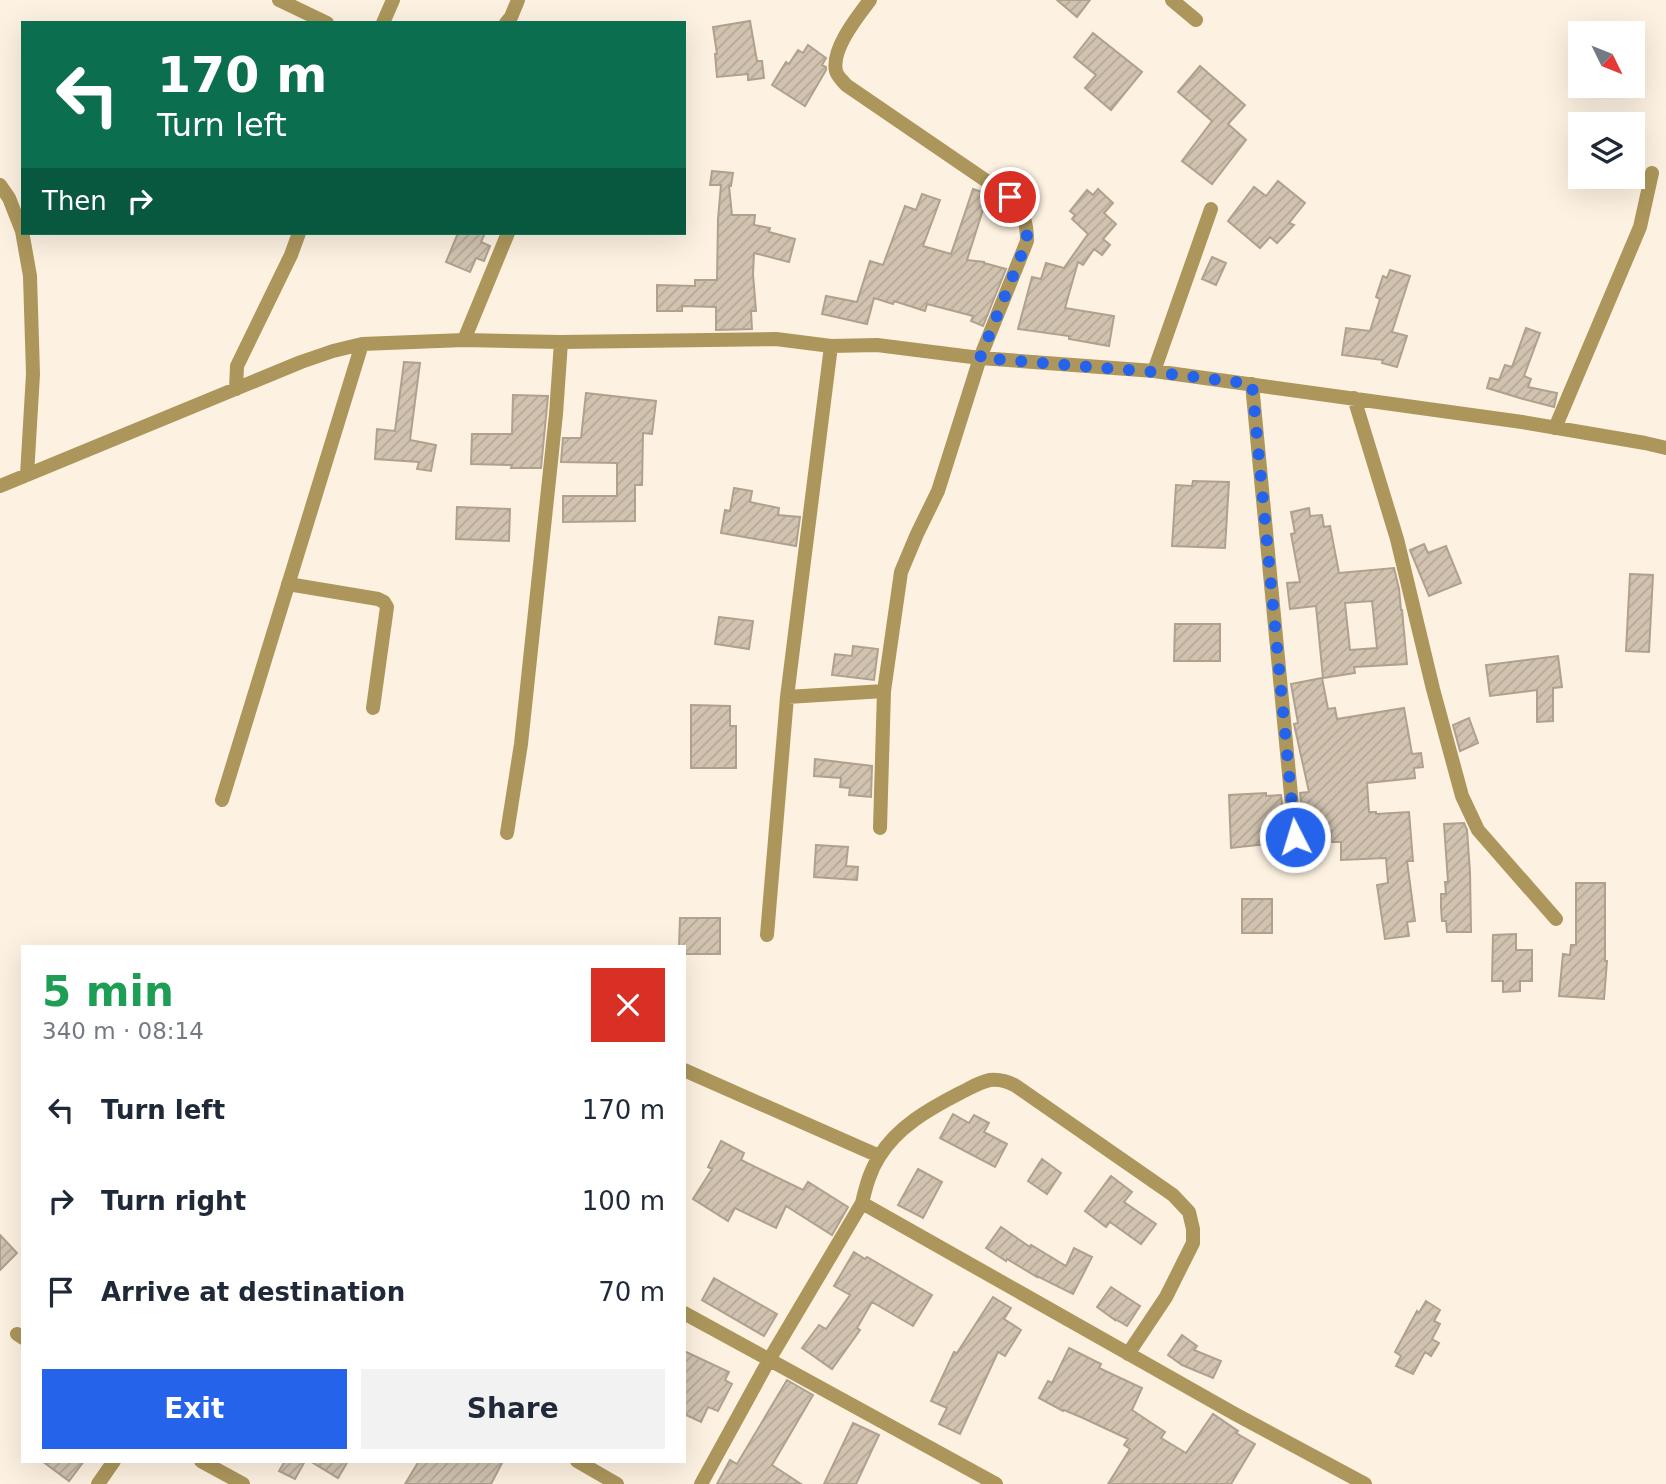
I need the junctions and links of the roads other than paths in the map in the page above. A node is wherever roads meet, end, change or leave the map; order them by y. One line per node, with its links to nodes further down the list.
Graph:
1 (279, 0): 7 (street)
2 (393, 0): 8 (street)
3 (518, 0): 9 (street)
4 (870, 0): 21 (street)
5 (1172, 0): 6 (street)
6 (1196, 20)
7 (323, 21)
8 (384, 21)
9 (508, 21)
10 (1652, 173): 26 (street)
11 (0, 185): 13 (street)
12 (1211, 209): 22 (street)
13 (21, 228)
14 (23, 235): 28 (street)
15 (298, 235): 24 (street)
16 (507, 235): 17 (street)
17 (464, 340): 18 (street); 19 (street)
18 (561, 342): 20 (street); 36 (street)
19 (362, 344): 24 (street); 30 (street)
20 (831, 346): 21 (street); 32 (street)
21 (980, 358): 22 (street); 31 (street)
22 (1154, 372): 23 (street)
23 (1252, 384): 25 (street); 37 (street)
24 (236, 388): 28 (street)
25 (1354, 398): 26 (street); 38 (street)
26 (1555, 428): 27 (street)
27 (1666, 448)
28 (27, 475): 29 (street)
29 (0, 486)
30 (288, 583): 33 (street); 34 (street)
31 (884, 691): 32 (street); 35 (street)
32 (787, 697): 39 (street)
33 (373, 708)
34 (222, 800)
35 (880, 828)
36 (507, 833)
37 (1295, 837)
38 (1556, 919)
39 (767, 935)
40 (686, 1071): 41 (street)
41 (879, 1156): 42 (street); 44 (street)
42 (862, 1203): 44 (street); 45 (street)
43 (686, 1314): 45 (street)
44 (1128, 1354): 54 (street)
45 (769, 1360): 52 (street); 53 (street)
46 (113, 1463): 49 (street)
47 (205, 1463): 50 (street)
48 (580, 1463): 51 (street)
49 (98, 1484)
50 (243, 1484)
51 (617, 1484)
52 (701, 1484)
53 (996, 1484)
54 (1365, 1484)

